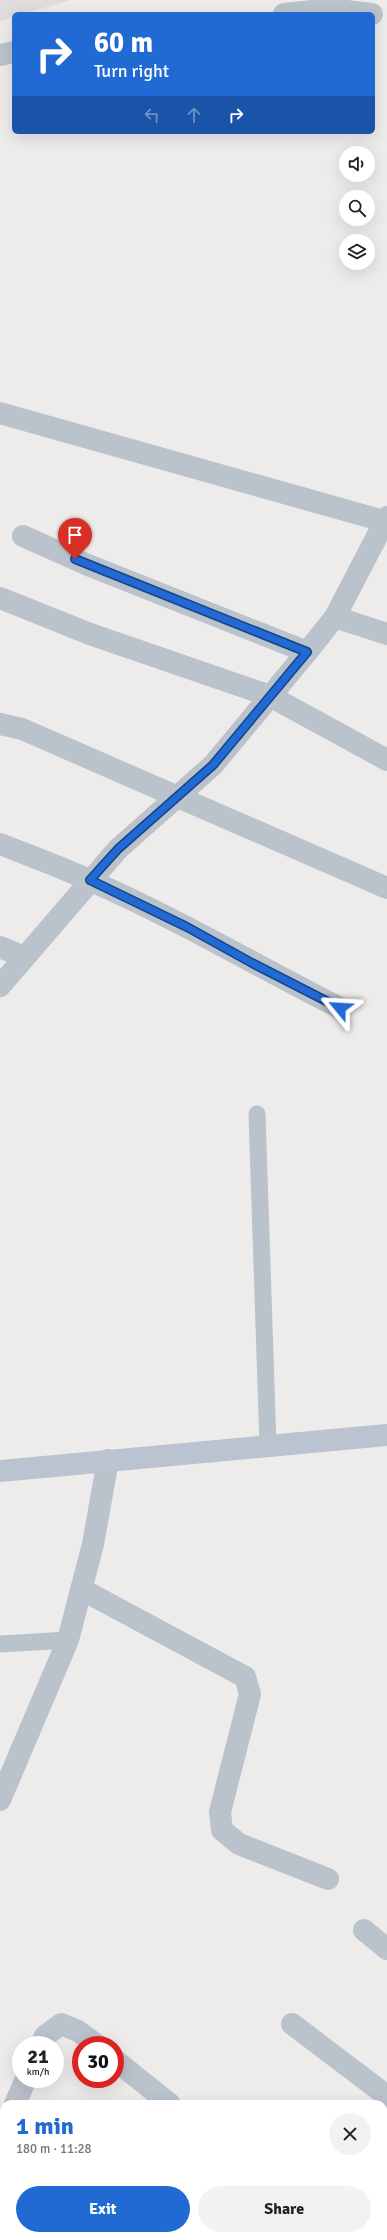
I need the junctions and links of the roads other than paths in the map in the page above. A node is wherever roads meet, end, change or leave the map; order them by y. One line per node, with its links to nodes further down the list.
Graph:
1 (366, 0): 4 (street)
2 (303, 12): 3 (street)
3 (356, 12)
4 (372, 12)
5 (375, 15): 6 (street)
6 (387, 23)
7 (12, 52): 8 (street)
8 (0, 55)
9 (0, 413): 10 (street)
10 (387, 520): 13 (street)
11 (23, 536): 15 (street)
12 (0, 598): 16 (street)
13 (335, 617): 14 (street); 15 (street)
14 (387, 634)
15 (307, 652): 16 (street)
16 (270, 696): 18 (street); 19 (street)
17 (0, 724): 19 (street)
18 (387, 760)
19 (177, 796): 21 (street); 22 (street)
20 (0, 844): 21 (street)
21 (90, 880): 24 (street); 26 (street)
22 (387, 888)
23 (0, 947): 24 (street)
24 (24, 957): 25 (street)
25 (0, 986)
26 (340, 1008)
27 (257, 1114): 29 (lane)
28 (387, 1435): 29 (main road)
29 (268, 1446): 30 (main road)
30 (108, 1460): 31 (main road); 32 (street)
31 (0, 1471)
32 (81, 1589): 33 (street); 36 (street)
33 (68, 1640): 34 (lane); 35 (street)
34 (0, 1644)
35 (0, 1800)
36 (328, 1879)
37 (364, 1930): 38 (street)
38 (387, 1949)
39 (292, 2024): 44 (street)
40 (45, 2036): 41 (street)
41 (85, 2036)
42 (124, 2067): 46 (street)
43 (22, 2088): 45 (street)
44 (387, 2096)
45 (17, 2100)
46 (165, 2100)

